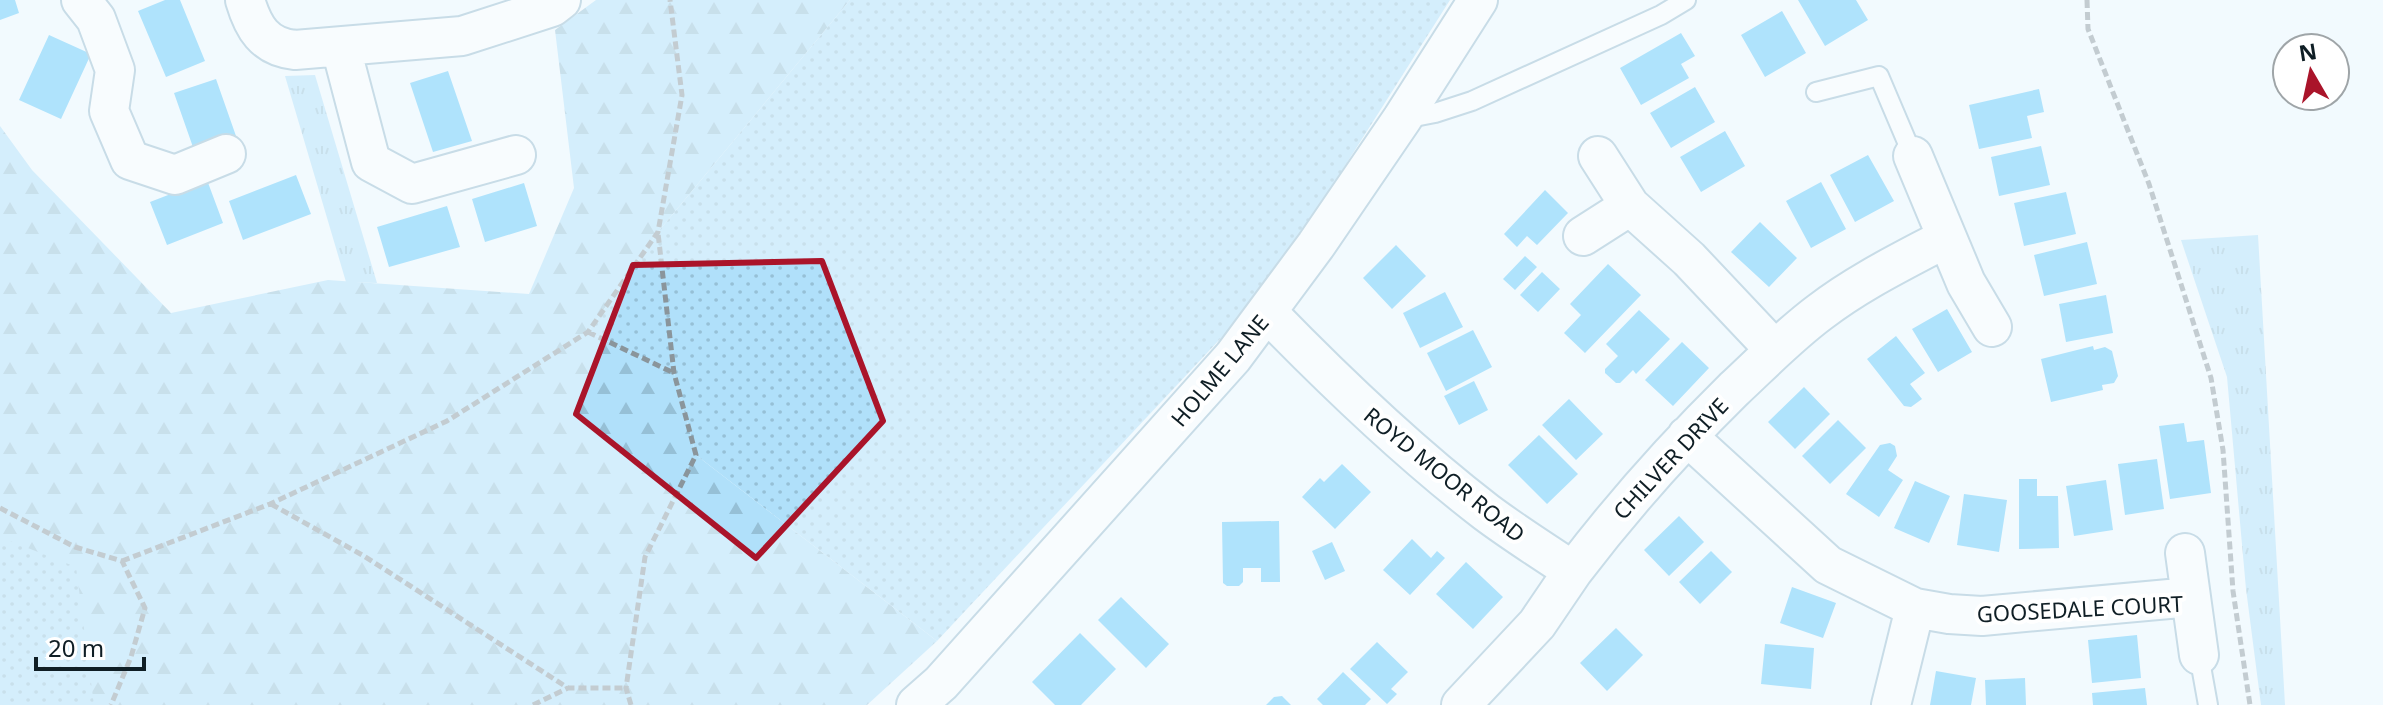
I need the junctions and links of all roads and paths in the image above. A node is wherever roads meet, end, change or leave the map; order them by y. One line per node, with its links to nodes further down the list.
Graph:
1 (81, 0): 11 (street)
2 (245, 0): 8 (street)
3 (561, 0): 8 (street)
4 (670, 0): 16 (path)
5 (1478, 0): 10 (street, HOLME LANE)
6 (1686, 0): 10 (lane)
7 (2087, 0): 42 (path)
8 (341, 48): 12 (street)
9 (1816, 92): 14 (lane)
10 (1402, 119): 19 (street, HOLME LANE)
11 (226, 154)
12 (516, 155)
13 (1598, 156): 15 (street)
14 (1913, 156): 18 (street)
15 (1630, 206): 17 (street); 22 (street)
16 (658, 232): 21 (path); 23 (path)
17 (1583, 236)
18 (1946, 238): 20 (street); 22 (street, CHILVER DRIVE)
19 (1268, 313): 29 (street, ROYD MOOR ROAD); 38 (street, HOLME LANE)
20 (1992, 327)
21 (588, 332): 23 (path); 25 (path)
22 (1775, 350): 24 (street, CHILVER DRIVE)
23 (674, 373): 34 (path)
24 (1687, 436): 29 (street, CHILVER DRIVE); 31 (street, GOOSEDALE COURT)
25 (270, 504): 28 (path); 33 (path)
26 (0, 508): 28 (path)
27 (2185, 553): 30 (street)
28 (122, 561): 35 (path)
29 (1573, 571): 39 (street)
30 (2191, 597): 31 (street, GOOSEDALE COURT); 32 (street, GOOSEDALE COURT)
31 (1915, 608): 40 (street)
32 (2199, 655): 41 (lane)
33 (568, 688): 34 (path); 36 (path)
34 (626, 688): 37 (path)
35 (111, 705)
36 (533, 705)
37 (631, 705)
38 (916, 705)
39 (1461, 705)
40 (1891, 705)
41 (2208, 705)
42 (2250, 705)

